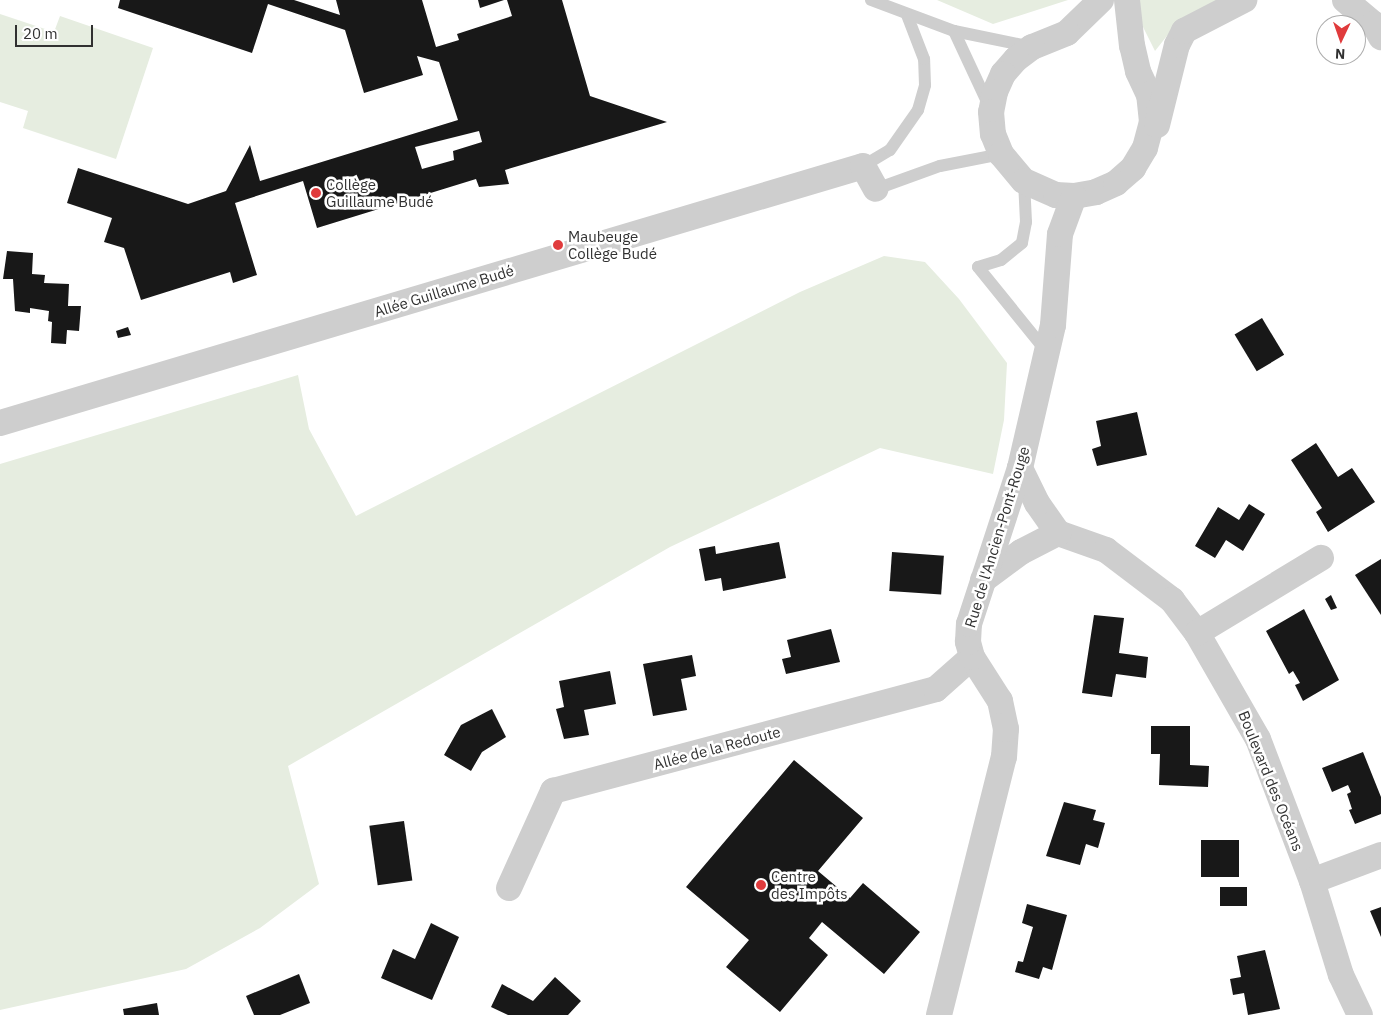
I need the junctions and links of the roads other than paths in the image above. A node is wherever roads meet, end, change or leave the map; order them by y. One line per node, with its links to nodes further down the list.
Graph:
1 (871, 0): 6 (lane)
2 (1101, 0): 9 (street)
3 (1127, 0): 11 (street)
4 (1244, 0): 11 (street)
5 (1345, 0): 8 (street)
6 (907, 15): 7 (lane); 13 (lane)
7 (954, 31): 9 (lane); 10 (lane)
8 (1381, 37)
9 (1040, 43): 10 (street)
10 (991, 112): 12 (street)
11 (1145, 148): 16 (street)
12 (1001, 154): 14 (street); 15 (lane)
13 (863, 166): 15 (street); 18 (street, Allée Guillaume Budé)
14 (1024, 181): 16 (street); 17 (lane)
15 (876, 188)
16 (1074, 196): 17 (street, Rue de l'Ancien-Pont-Rouge)
17 (1047, 353): 19 (street, Rue de l'Ancien-Pont-Rouge)
18 (0, 423)
19 (1020, 468): 20 (street); 22 (street, Rue de l'Ancien-Pont-Rouge)
20 (1058, 533): 22 (street); 23 (street, Boulevard des Océans)
21 (1322, 558): 23 (street)
22 (983, 580): 24 (street, Rue de l'Ancien-Pont-Rouge)
23 (1197, 633): 26 (street, Boulevard des Océans)
24 (972, 657): 27 (street, Allée de la Redoute); 29 (street, Rue de l'Ancien-Pont-Rouge)
25 (1381, 855): 26 (street)
26 (1312, 881): 28 (street, Boulevard des Océans)
27 (508, 888)
28 (1353, 1010)
29 (939, 1015)

